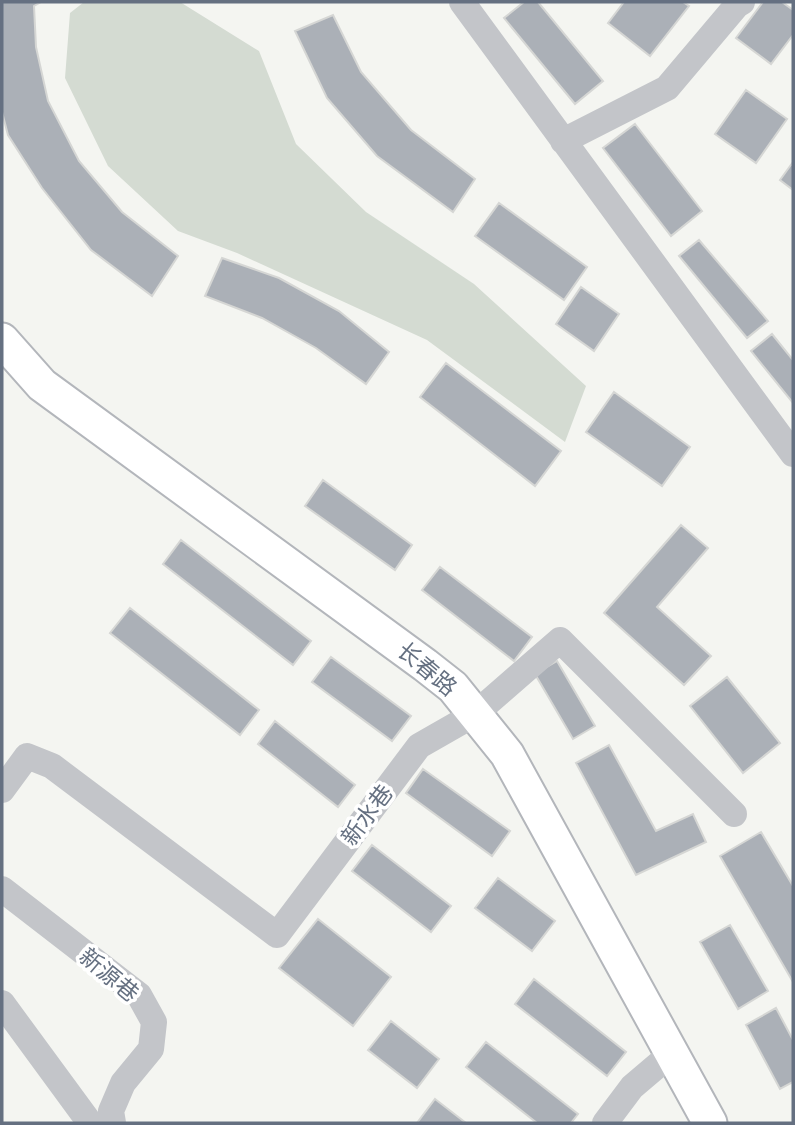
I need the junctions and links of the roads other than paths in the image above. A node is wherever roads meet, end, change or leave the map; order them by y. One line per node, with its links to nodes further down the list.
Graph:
1 (462, 2): 3 (street)
2 (742, 2): 3 (street)
3 (563, 141): 5 (street)
4 (2, 340): 6 (main road, 长春路)
5 (793, 454)
6 (475, 714): 7 (street, 新水巷); 8 (street, 新水巷); 11 (main road, 长春路)
7 (2, 790)
8 (734, 814)
9 (2, 889): 13 (street, 新源巷)
10 (2, 1003): 12 (street)
11 (672, 1053): 14 (street); 15 (main road, 长春路)
12 (90, 1123)
13 (113, 1123)
14 (605, 1123)
15 (710, 1123)

